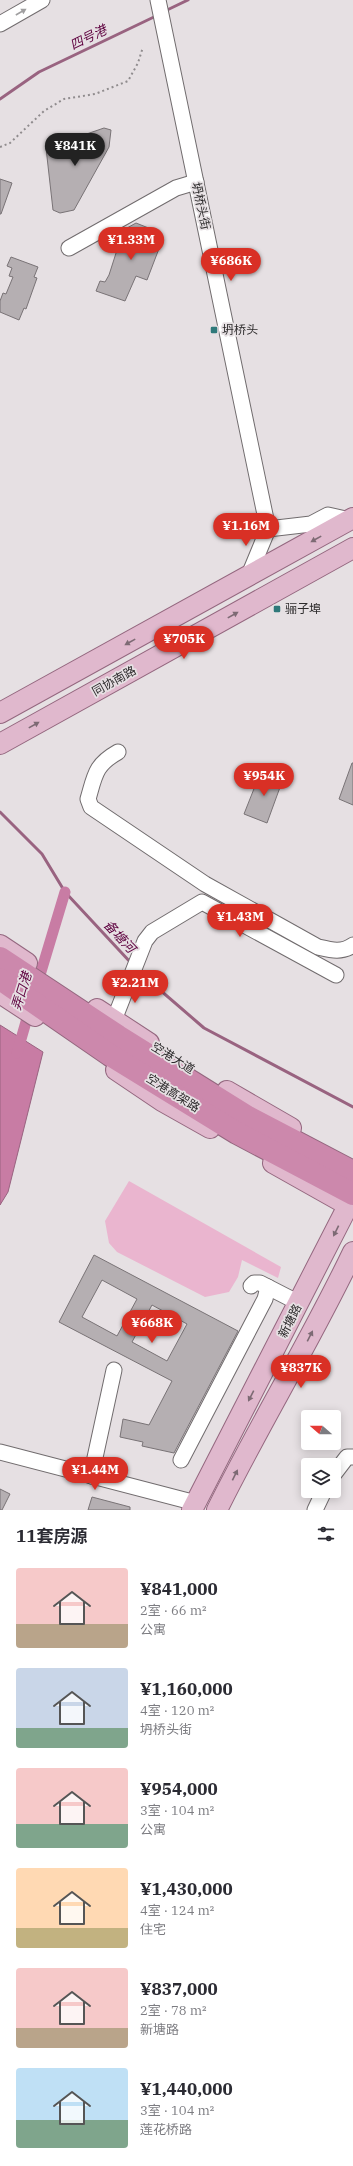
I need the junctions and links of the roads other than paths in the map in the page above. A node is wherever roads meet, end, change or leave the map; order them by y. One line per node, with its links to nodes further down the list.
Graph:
1 (42, 0): 3 (street, one-way to 1)
2 (158, 0): 4 (street, 坍桥头街)
3 (0, 24)
4 (196, 182): 5 (street); 7 (street, 坍桥头街)
5 (69, 248)
6 (351, 519): 7 (street); 9 (main road, one-way to 9)
7 (268, 529): 9 (street)
8 (353, 548): 11 (main road, 同协南路, one-way to 8)
9 (249, 575): 10 (main road, one-way to 10)
10 (0, 713)
11 (0, 744)
12 (118, 752): 13 (street)
13 (353, 945)
14 (2, 950): 18 (main road, 空港大道); 20 (highway, 空港高架路)
15 (336, 975): 18 (street)
16 (0, 979): 21 (highway, 空港高架路)
17 (0, 993): 21 (main road)
18 (114, 1020): 19 (main road, 空港大道)
19 (353, 1162)
20 (353, 1172)
21 (352, 1201): 25 (main road, 新塘路, one-way to 25)
22 (353, 1252): 34 (main road, 新塘路, one-way to 22)
23 (251, 1286): 24 (street)
24 (268, 1287): 25 (street); 29 (street)
25 (299, 1303): 33 (main road, 新塘路, one-way to 33)
26 (114, 1370): 31 (street)
27 (0, 1452): 31 (street)
28 (353, 1457): 30 (street)
29 (181, 1460)
30 (341, 1465)
31 (91, 1476): 33 (street)
32 (321, 1498): 35 (street)
33 (194, 1507)
34 (217, 1510)
35 (315, 1510)

